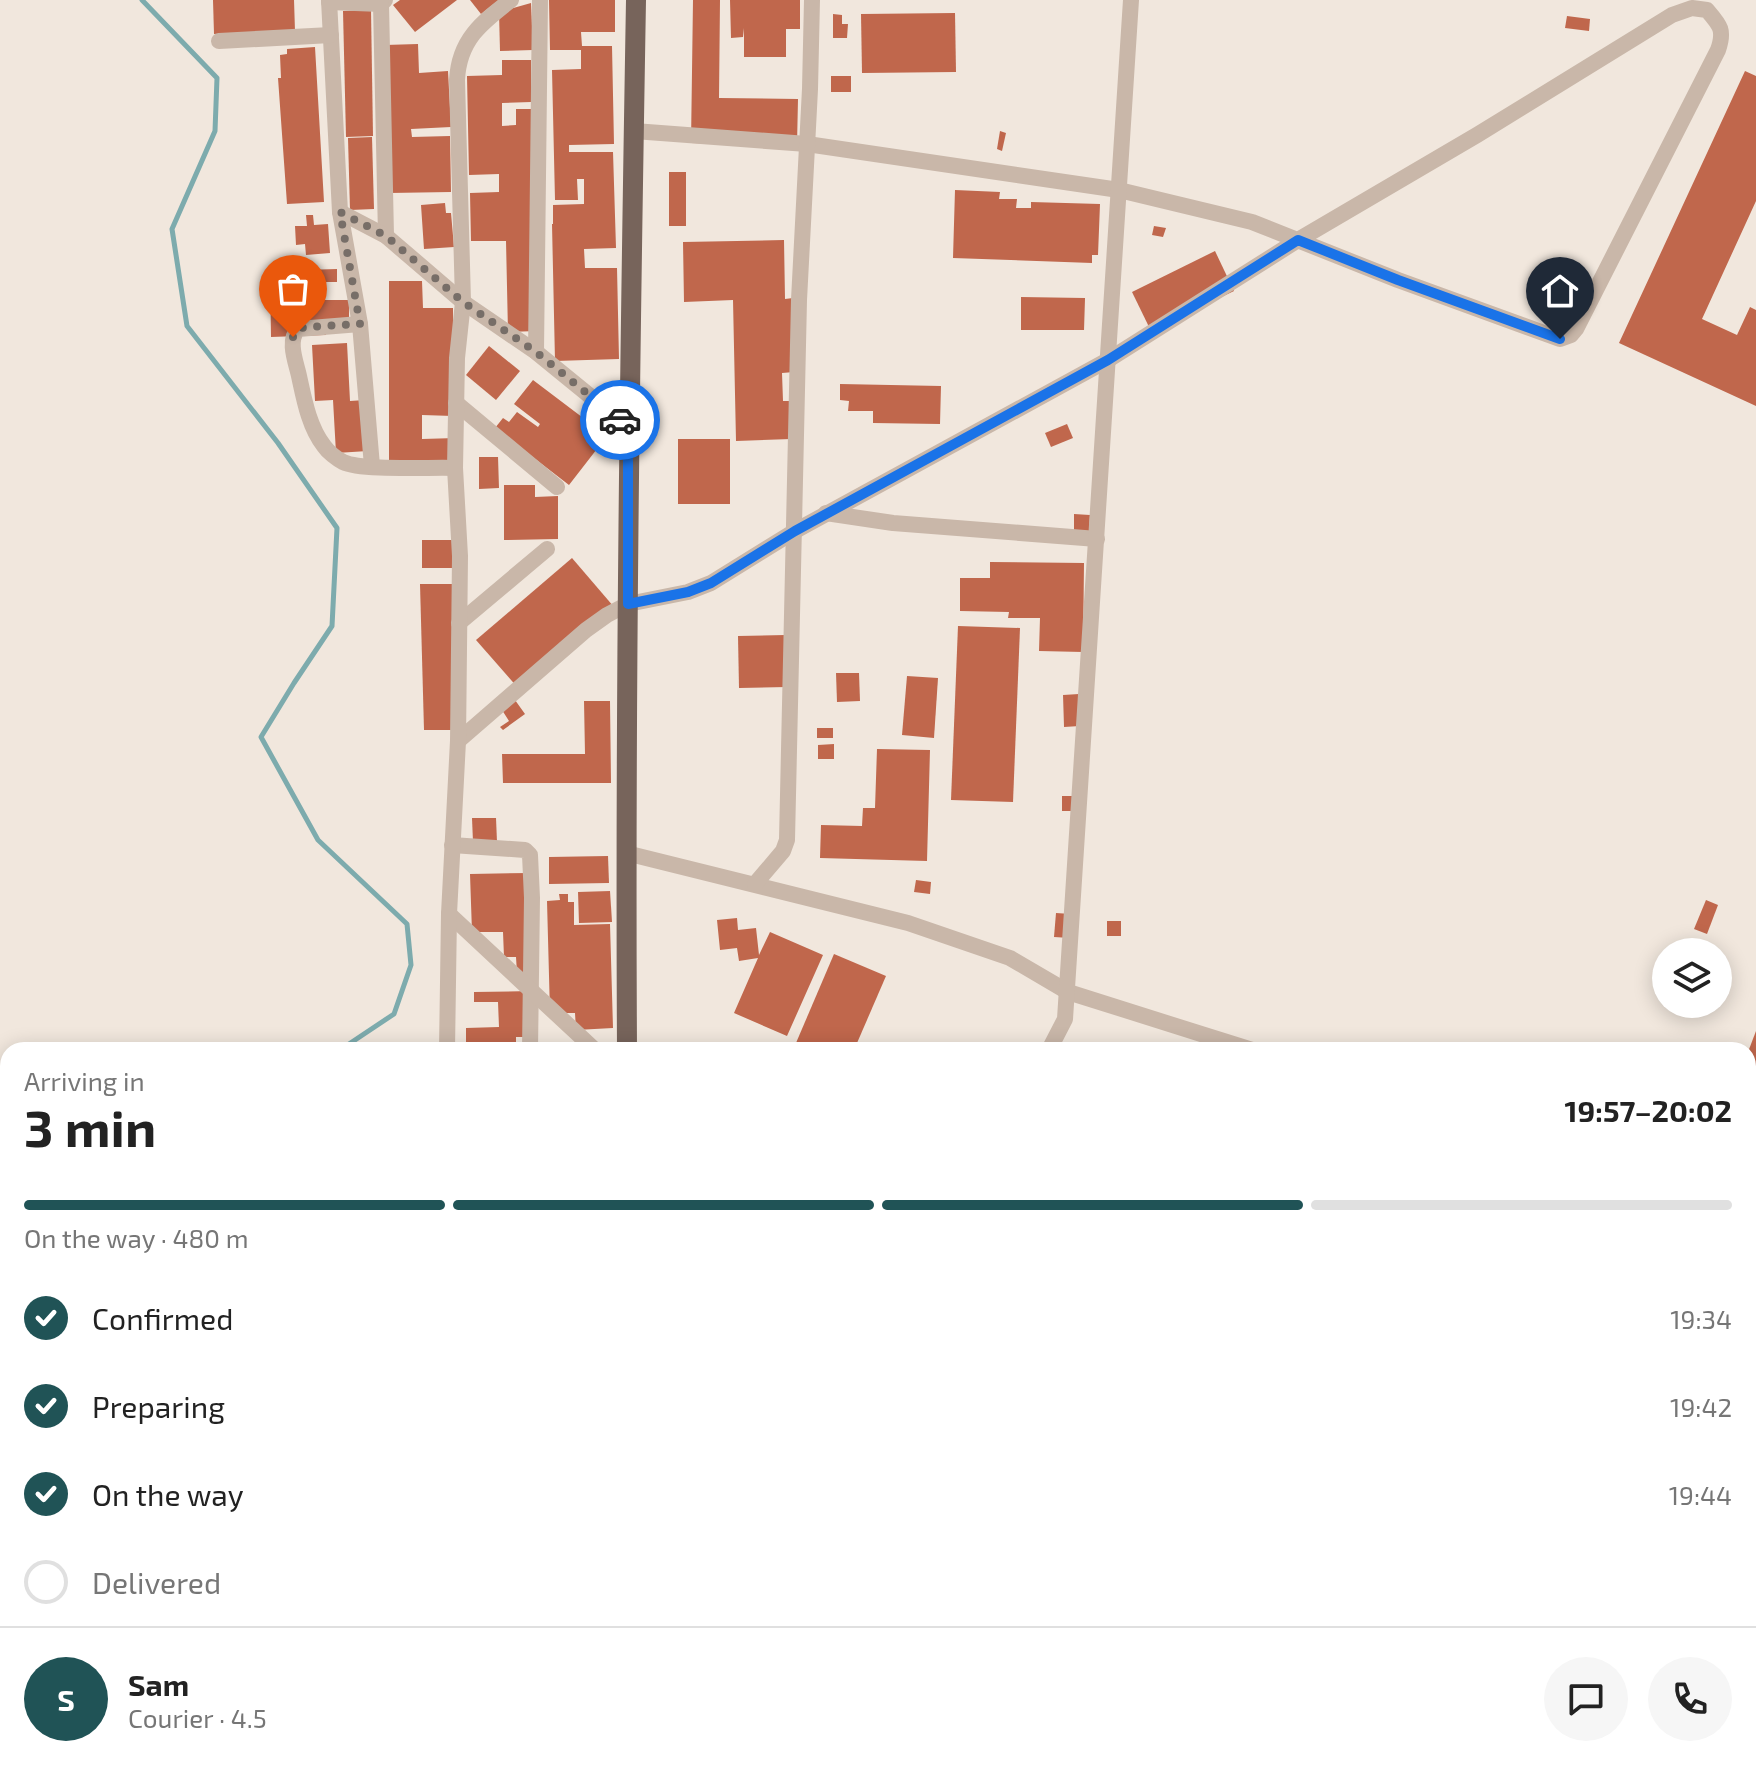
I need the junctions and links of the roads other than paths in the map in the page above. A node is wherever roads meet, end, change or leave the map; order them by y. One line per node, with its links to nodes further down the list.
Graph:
1 (511, 0): 16 (street)
2 (540, 0): 18 (street)
3 (636, 0): 10 (main road)
4 (812, 0): 11 (street)
5 (1131, 0): 12 (street)
6 (329, 1): 7 (street); 8 (street)
7 (383, 2): 14 (street)
8 (331, 35): 9 (street); 13 (street)
9 (219, 41)
10 (634, 131): 11 (street); 21 (main road)
11 (807, 144): 12 (street); 26 (street)
12 (1119, 190): 15 (street); 19 (street)
13 (340, 212): 14 (street); 17 (street)
14 (386, 236): 16 (street)
15 (1298, 240): 15 (street); 19 (street)
16 (463, 302): 18 (street); 20 (street)
17 (360, 324): 22 (street); 22 (street)
18 (536, 352): 21 (street)
19 (1108, 360): 25 (street); 27 (street)
20 (456, 403): 23 (street); 24 (street)
21 (628, 427): 29 (main road)
22 (372, 466): 23 (street)
23 (455, 468): 30 (street)
24 (557, 487)
25 (826, 513): 26 (street); 27 (street)
26 (795, 531): 29 (street); 34 (street)
27 (1097, 539): 37 (street)
28 (547, 549): 30 (street)
29 (628, 604): 31 (street); 33 (main road)
30 (459, 623): 31 (street)
31 (458, 741): 32 (street)
32 (452, 845): 35 (street); 36 (street)
33 (626, 853): 34 (street); 41 (main road)
34 (755, 884): 37 (street)
35 (449, 914): 36 (street); 38 (street)
36 (531, 990): 39 (street); 40 (street)
37 (1068, 992): 42 (street); 43 (street)
38 (447, 1042)
39 (530, 1042)
40 (586, 1042)
41 (627, 1042)
42 (1053, 1042)
43 (1227, 1042)

